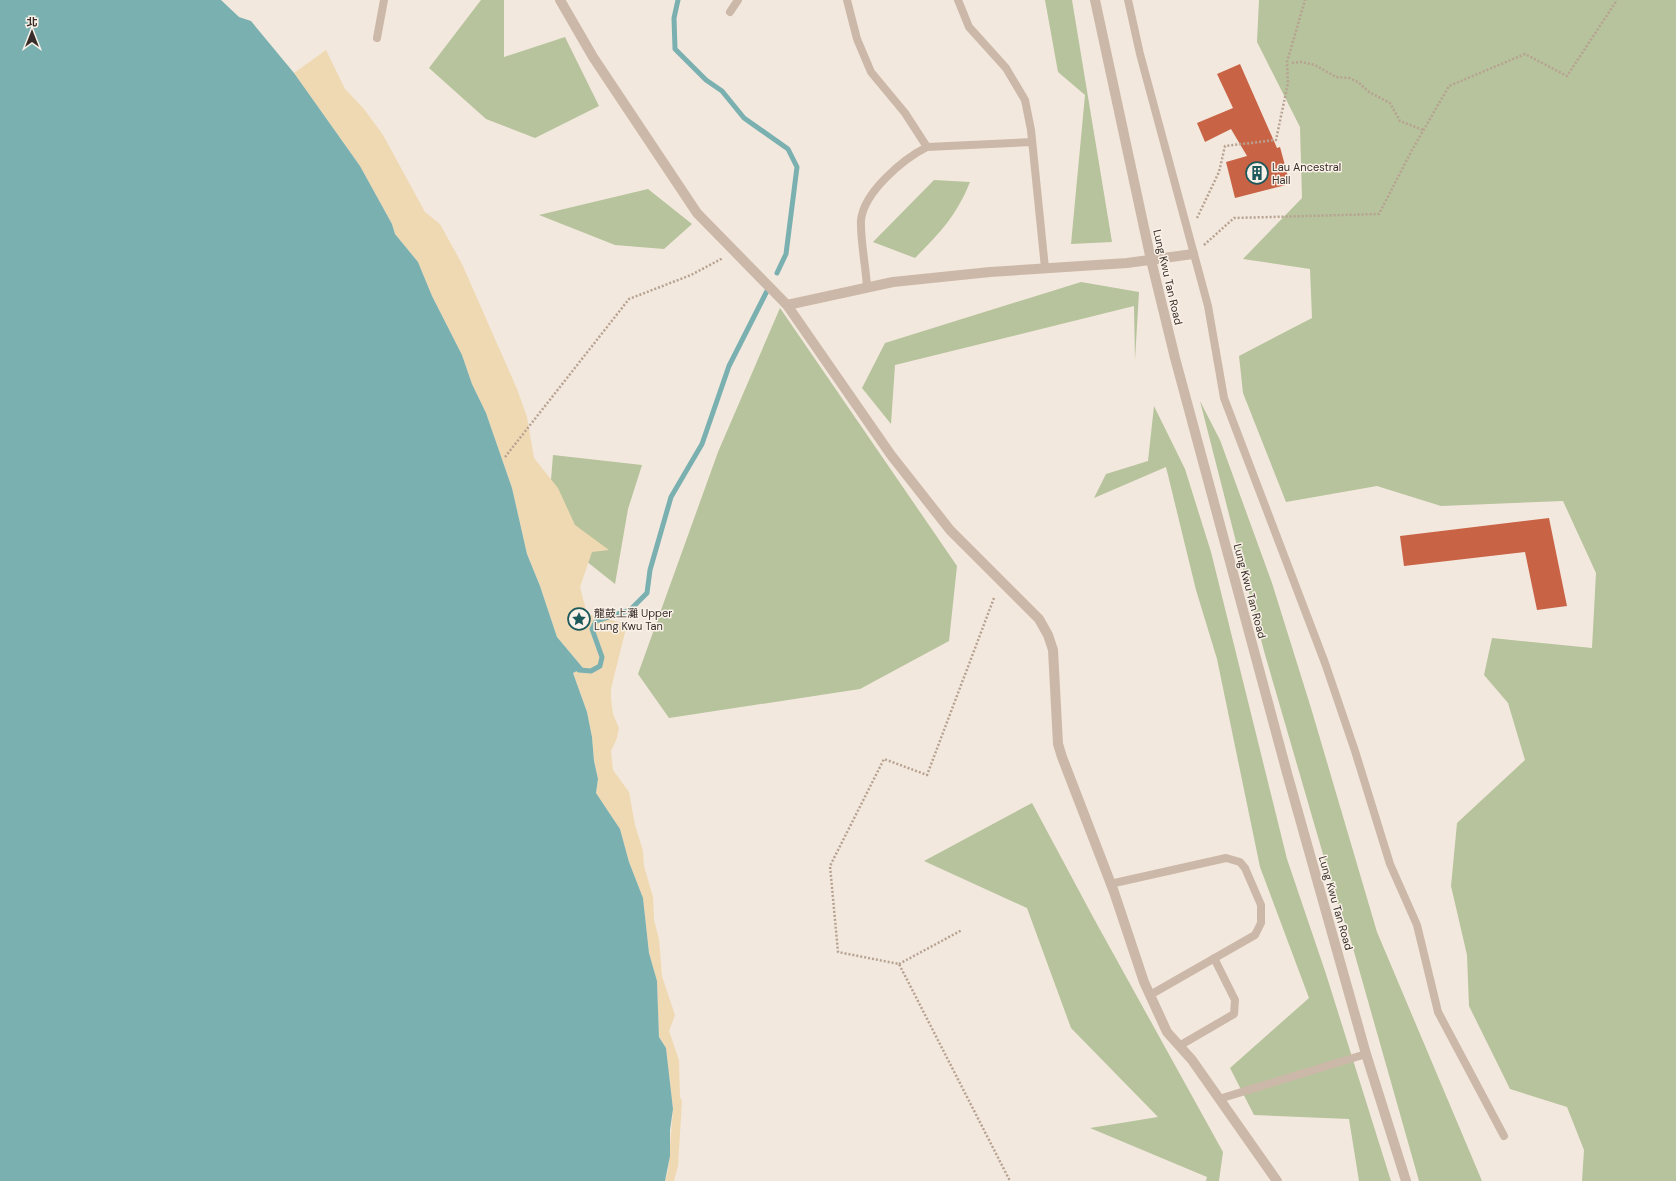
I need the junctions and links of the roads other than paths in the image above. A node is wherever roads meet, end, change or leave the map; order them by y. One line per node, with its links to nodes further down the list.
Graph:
1 (384, 0): 9 (lane)
2 (560, 0): 16 (street)
3 (738, 0): 8 (lane)
4 (847, 0): 11 (lane)
5 (958, 0): 10 (lane)
6 (1095, 0): 13 (street, Lung Kwu Tan Road)
7 (1128, 0): 12 (lane)
8 (730, 12)
9 (377, 38)
10 (1032, 142): 11 (lane); 14 (lane)
11 (927, 148): 15 (lane)
12 (1193, 254): 13 (street); 23 (lane)
13 (1151, 260): 14 (street); 21 (street, Lung Kwu Tan Road)
14 (1045, 268): 15 (street)
15 (867, 287): 16 (street)
16 (787, 305): 17 (street)
17 (1110, 884): 18 (lane); 19 (street)
18 (1214, 958): 19 (lane); 20 (lane)
19 (1150, 995): 20 (street)
20 (1179, 1046): 22 (street)
21 (1366, 1054): 22 (lane); 25 (street, Lung Kwu Tan Road)
22 (1219, 1099): 24 (street)
23 (1504, 1136)
24 (1277, 1181)
25 (1406, 1181)

